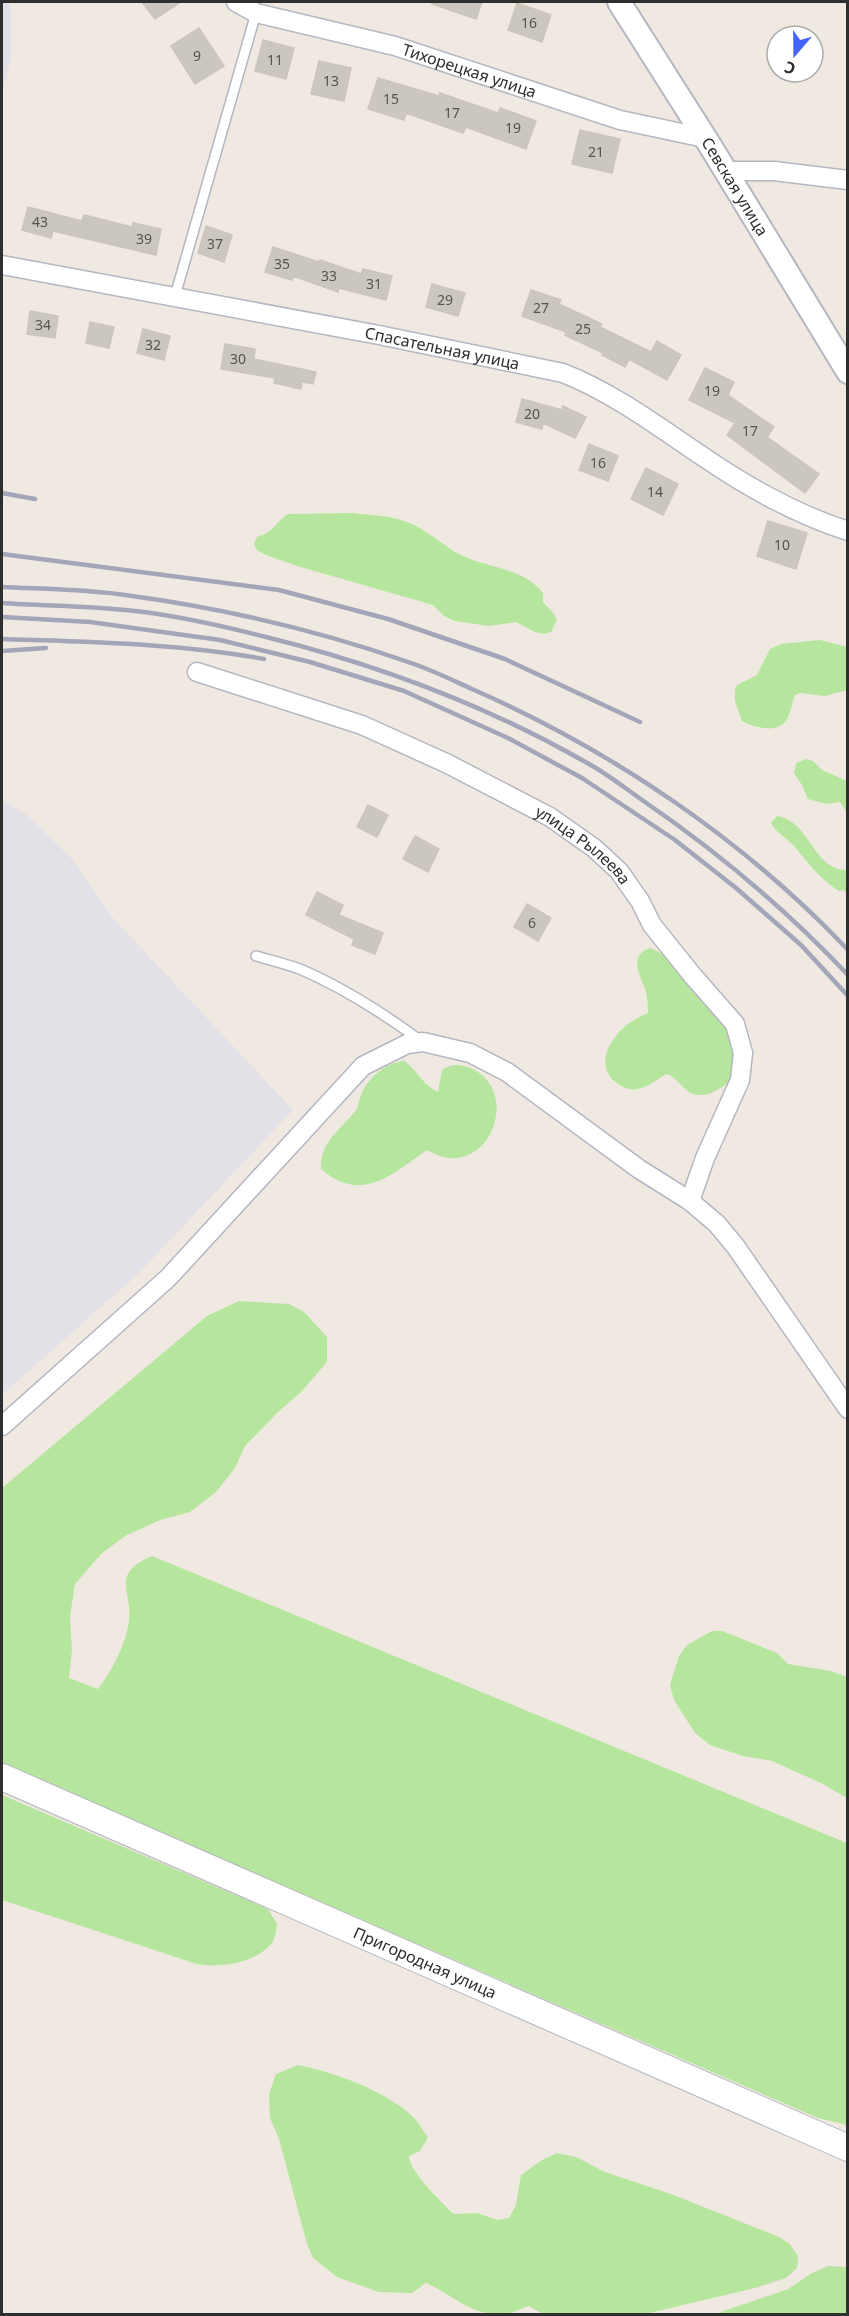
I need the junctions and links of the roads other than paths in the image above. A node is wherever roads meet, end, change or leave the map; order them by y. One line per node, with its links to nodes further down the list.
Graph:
1 (236, 2): 3 (street, Тихорецкая улица)
2 (619, 2): 4 (street, Севская улица)
3 (256, 13): 4 (street, Тихорецкая улица); 8 (lane)
4 (705, 138): 5 (street, Севская улица)
5 (725, 171): 6 (street); 9 (street, Севская улица)
6 (848, 180)
7 (2, 265): 8 (street, Спасательная улица)
8 (175, 296): 10 (street, Спасательная улица)
9 (848, 372)
10 (848, 531)
11 (197, 672): 14 (street, улица Рылеева)
12 (256, 956): 13 (lane)
13 (423, 1042): 14 (street); 16 (street)
14 (690, 1201): 15 (street)
15 (848, 1409)
16 (2, 1426)
17 (2, 1777): 18 (main road, Пригородная улица)
18 (848, 2148)

